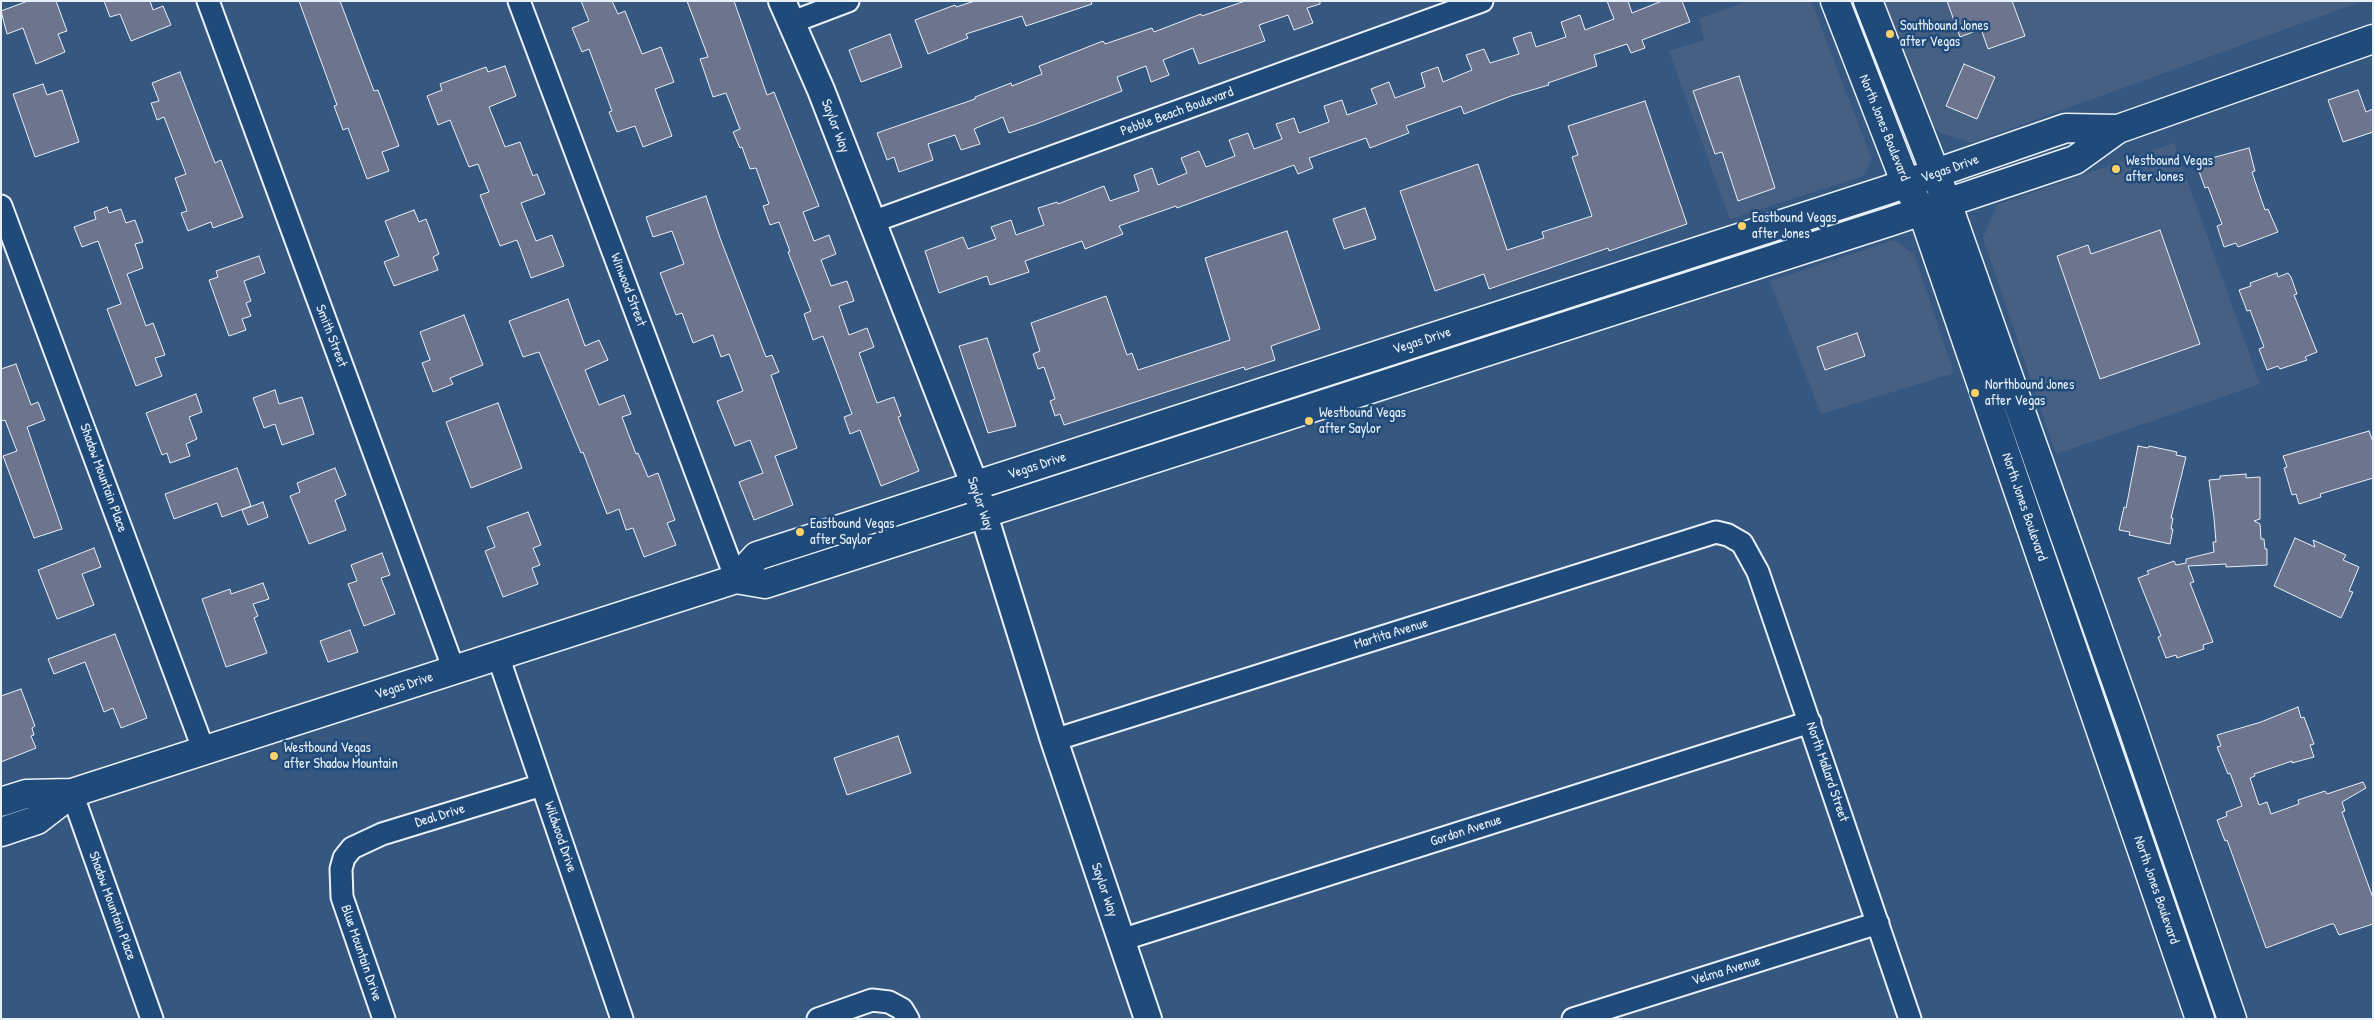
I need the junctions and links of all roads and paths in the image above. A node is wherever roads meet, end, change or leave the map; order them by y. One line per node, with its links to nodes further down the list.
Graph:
1 (208, 1): 20 (street, Smith Street)
2 (519, 1): 18 (street, Winwood Street)
3 (848, 1): 7 (street)
4 (1482, 1): 14 (street, Pebble Beach Boulevard)
5 (1835, 1): 11 (main road, North Jones Boulevard)
6 (1868, 1): 10 (main road, North Jones Boulevard)
7 (786, 12): 14 (street, Saylor Way)
8 (2373, 39): 9 (main road, Vegas Drive)
9 (2118, 129): 10 (main road, Vegas Drive); 13 (main road, Vegas Drive)
10 (1936, 174): 11 (main road, Vegas Drive); 13 (main road, North Jones Boulevard)
11 (1906, 184): 13 (main road, North Jones Boulevard); 15 (main road, Vegas Drive)
12 (1, 206): 25 (street, Shadow Mountain Place)
13 (1934, 207): 16 (main road, Vegas Drive); 21 (main road, North Jones Boulevard); 23 (main road, North Jones Boulevard)
14 (872, 222): 15 (street, Saylor Way)
15 (975, 486): 16 (street, Saylor Way); 18 (main road, Vegas Drive)
16 (984, 513): 18 (main road, Vegas Drive); 24 (street, Saylor Way)
17 (1728, 535): 22 (street, North Mallard Street); 24 (street, Martita Avenue)
18 (736, 579): 19 (main road, Vegas Drive)
19 (498, 656): 20 (main road, Vegas Drive); 26 (street, Wildwood Drive)
20 (454, 670): 25 (main road, Vegas Drive)
21 (2130, 720): 23 (main road); 42 (main road, North Jones Boulevard)
22 (1810, 722): 31 (street, North Mallard Street); 32 (street, Gordon Avenue)
23 (2100, 730): 41 (main road, North Jones Boulevard)
24 (1054, 740): 32 (street, Saylor Way)
25 (204, 751): 27 (main road, Vegas Drive)
26 (542, 785): 30 (street, Deal Drive); 35 (street, Wildwood Drive)
27 (72, 793): 28 (main road, Vegas Drive); 29 (main road, Vegas Drive); 33 (street, Shadow Mountain Place)
28 (1, 802)
29 (1, 832)
30 (344, 858): 34 (street, Blue Mountain Drive)
31 (1878, 923): 39 (street, Velma Avenue); 40 (street, North Mallard Street)
32 (1121, 940): 38 (street, Saylor Way)
33 (152, 1019)
34 (384, 1019)
35 (622, 1019)
36 (818, 1019): 37 (street)
37 (908, 1019)
38 (1148, 1019)
39 (1574, 1019)
40 (1910, 1019)
41 (2200, 1019)
42 (2232, 1019)

